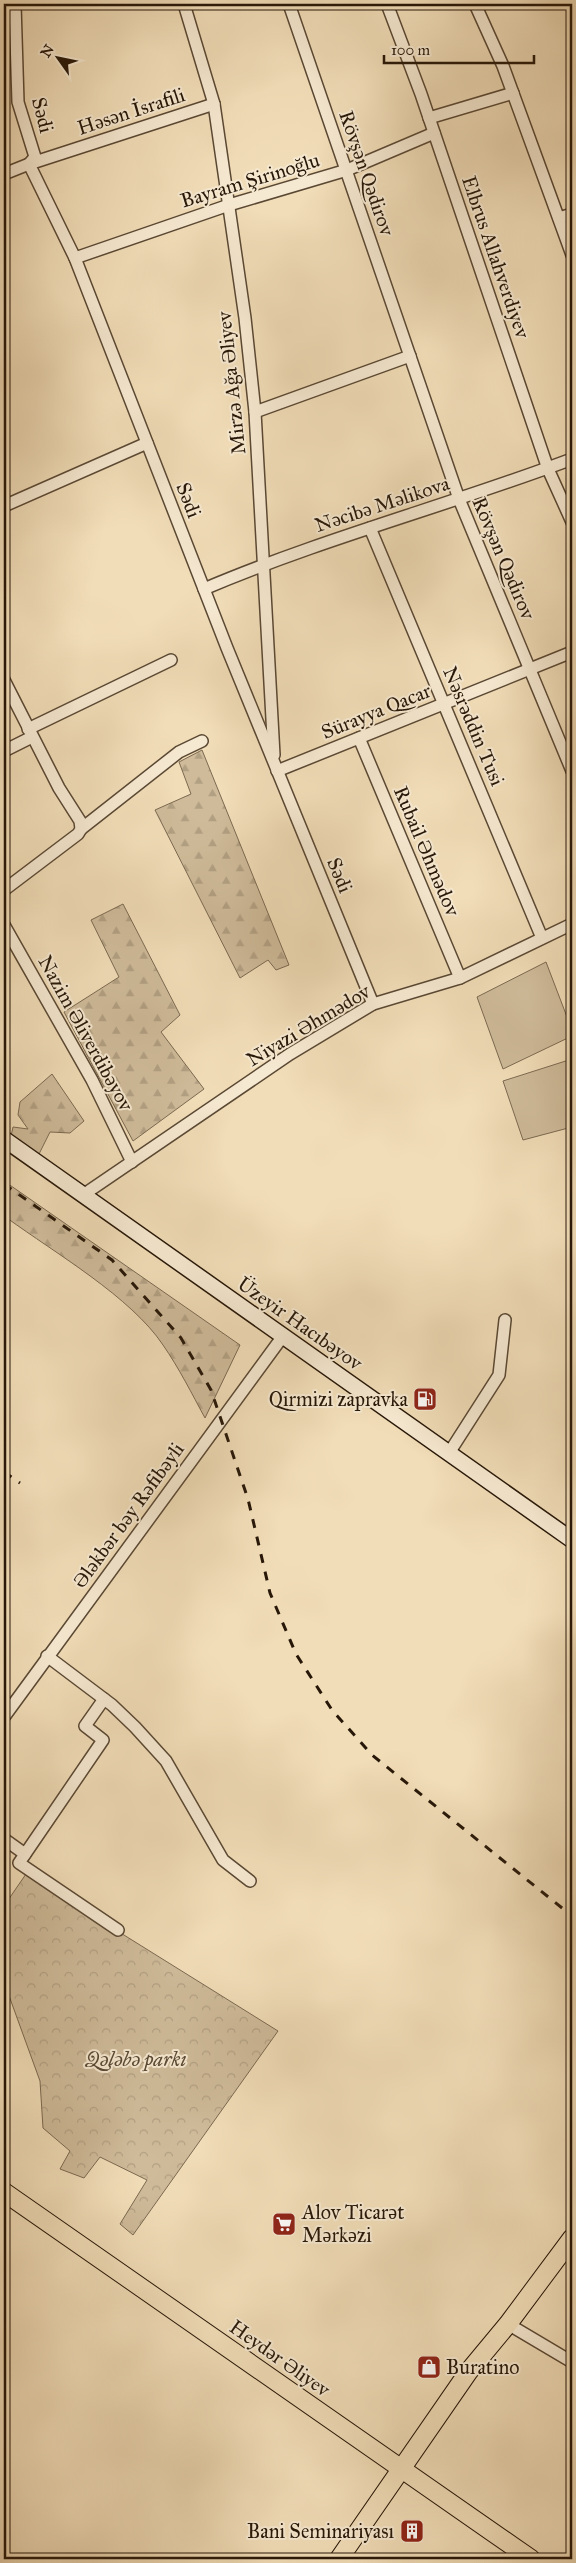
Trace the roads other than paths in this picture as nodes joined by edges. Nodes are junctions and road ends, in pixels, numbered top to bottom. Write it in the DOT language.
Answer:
graph roads {
  1 [pos="15,4"];
  2 [pos="184,4"];
  3 [pos="288,4"];
  4 [pos="387,4"];
  5 [pos="475,4"];
  6 [pos="513,93"];
  7 [pos="214,104"];
  8 [pos="429,118"];
  9 [pos="434,132"];
  10 [pos="29,164"];
  11 [pos="347,170"];
  12 [pos="4,174"];
  13 [pos="228,205"];
  14 [pos="572,214"];
  15 [pos="559,218"];
  16 [pos="572,255"];
  17 [pos="75,258"];
  18 [pos="410,356"];
  19 [pos="255,412"];
  20 [pos="147,443"];
  21 [pos="572,459"];
  22 [pos="548,468"];
  23 [pos="459,499"];
  24 [pos="4,506"];
  25 [pos="572,522"];
  26 [pos="370,528"];
  27 [pos="264,563"];
  28 [pos="204,588"];
  29 [pos="572,652"];
  30 [pos="171,660"];
  31 [pos="530,670"];
  32 [pos="4,680"];
  33 [pos="444,704"];
  34 [pos="30,733"];
  35 [pos="359,738"];
  36 [pos="202,741"];
  37 [pos="4,751"];
  38 [pos="276,768"];
  39 [pos="572,771"];
  40 [pos="81,829"];
  41 [pos="4,890"];
  42 [pos="572,924"];
  43 [pos="4,925"];
  44 [pos="542,938"];
  45 [pos="460,978"];
  46 [pos="373,1004"];
  47 [pos="4,1139"];
  48 [pos="132,1162"];
  49 [pos="83,1195"];
  50 [pos="505,1320"];
  51 [pos="283,1336"];
  52 [pos="449,1453"];
  53 [pos="572,1540"];
  54 [pos="47,1656"];
  55 [pos="104,1699"];
  56 [pos="4,1717"];
  57 [pos="4,1839"];
  58 [pos="25,1854"];
  59 [pos="250,1881"];
  60 [pos="118,1930"];
  61 [pos="4,2192"];
  62 [pos="572,2238"];
  63 [pos="508,2324"];
  64 [pos="572,2362"];
  65 [pos="402,2469"];
  66 [pos="339,2559"];
  67 [pos="531,2559"];
  1 -- 10 [label="street, Sədi"];
  2 -- 7 [label="street, Mirzə Ağa Əliyev"];
  3 -- 11 [label="street, Rövşən Qədirov"];
  4 -- 8 [label="street, Elbrus Allahverdiyev"];
  5 -- 6 [label="street"];
  6 -- 8 [label="street"];
  6 -- 15 [label="street"];
  7 -- 10 [label="street, Həsən İsrafili"];
  7 -- 13 [label="street, Mirzə Ağa Əliyev"];
  8 -- 9 [label="street, Elbrus Allahverdiyev"];
  9 -- 11 [label="street, Bayram Şirinoğlu"];
  9 -- 22 [label="street, Elbrus Allahverdiyev"];
  10 -- 12 [label="street, Həsən İsrafili"];
  10 -- 17 [label="street, Sədi"];
  11 -- 13 [label="street, Bayram Şirinoğlu"];
  11 -- 18 [label="street, Rövşən Qədirov"];
  13 -- 17 [label="street, Bayram Şirinoğlu"];
  13 -- 19 [label="street, Mirzə Ağa Əliyev"];
  14 -- 15 [label="street"];
  15 -- 16 [label="street"];
  17 -- 20 [label="street, Sədi"];
  18 -- 19 [label="street"];
  18 -- 23 [label="street, Rövşən Qədirov"];
  19 -- 27 [label="street, Mirzə Ağa Əliyev"];
  20 -- 24 [label="street"];
  20 -- 28 [label="street, Sədi"];
  21 -- 22 [label="street, Nəcibə Məlikova"];
  22 -- 23 [label="street, Nəcibə Məlikova"];
  22 -- 25 [label="street, Elbrus Allahverdiyev"];
  23 -- 26 [label="street, Nəcibə Məlikova"];
  23 -- 31 [label="street, Rövşən Qədirov"];
  26 -- 27 [label="street, Nəcibə Məlikova"];
  26 -- 33 [label="street, Nəsrəddin Tusi"];
  27 -- 28 [label="street, Nəcibə Məlikova"];
  27 -- 38 [label="street, Mirzə Ağa Əliyev"];
  28 -- 38 [label="street, Sədi"];
  29 -- 31 [label="street, Sürayya Qacar"];
  30 -- 34 [label="street"];
  31 -- 33 [label="street, Sürayya Qacar"];
  31 -- 39 [label="street, Rövşən Qədirov"];
  32 -- 34 [label="street"];
  33 -- 35 [label="street, Sürayya Qacar"];
  33 -- 44 [label="street, Nəsrəddin Tusi"];
  34 -- 37 [label="street"];
  34 -- 40 [label="street"];
  35 -- 38 [label="street, Sürayya Qacar"];
  35 -- 45 [label="street, Rubail Əhmədov"];
  36 -- 40 [label="street"];
  38 -- 46 [label="street, Sədi"];
  40 -- 41 [label="street"];
  42 -- 44 [label="street, Niyazi Əhmədov"];
  43 -- 48 [label="street, Nazim Əliverdibəyov"];
  44 -- 45 [label="street, Niyazi Əhmədov"];
  45 -- 46 [label="street, Niyazi Əhmədov"];
  46 -- 48 [label="street, Niyazi Əhmədov"];
  47 -- 49 [label="main road, Üzeyir Hacıbəyov"];
  48 -- 49 [label="street, Niyazi Əhmədov"];
  49 -- 51 [label="main road, Üzeyir Hacıbəyov"];
  50 -- 52 [label="street"];
  51 -- 52 [label="main road, Üzeyir Hacıbəyov"];
  51 -- 54 [label="street, Ələkbər bəy Rəfibəyli"];
  52 -- 53 [label="main road, Üzeyir Hacıbəyov"];
  54 -- 55 [label="street"];
  54 -- 56 [label="street, Ələkbər bəy Rəfibəyli"];
  55 -- 58 [label="street"];
  55 -- 59 [label="street"];
  57 -- 58 [label="street"];
  58 -- 60 [label="street"];
  61 -- 65 [label="main road, Heydər Əliyev"];
  62 -- 63 [label="main road"];
  63 -- 64 [label="street"];
  63 -- 65 [label="main road"];
  65 -- 66 [label="main road"];
  65 -- 67 [label="main road, Heydər Əliyev"];
}
